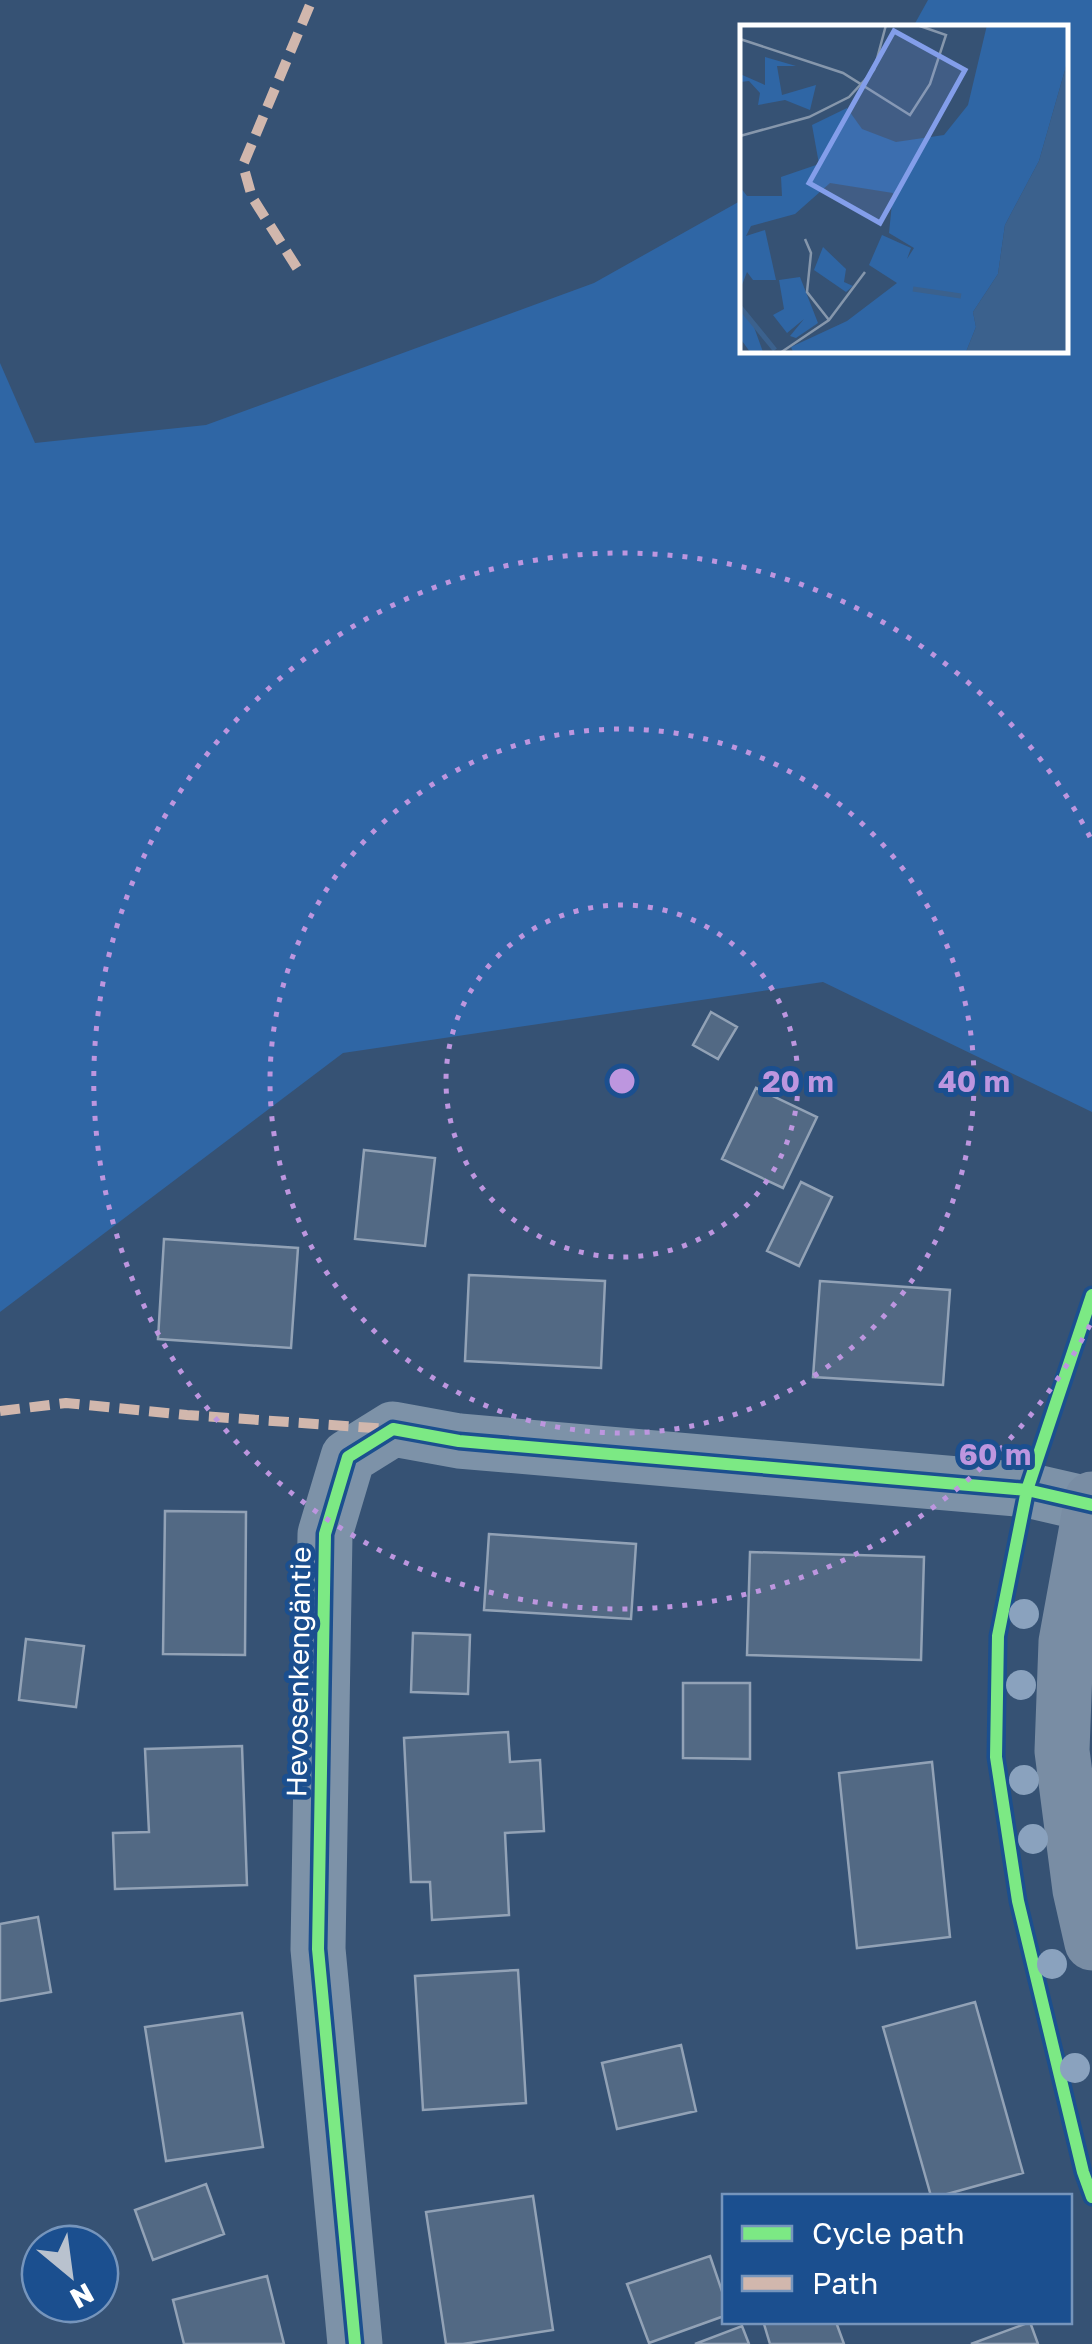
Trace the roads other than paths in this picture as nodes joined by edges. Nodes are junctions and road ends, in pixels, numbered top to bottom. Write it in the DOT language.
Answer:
graph roads {
  1 [pos="1091,1503"];
  2 [pos="1092,1943"];
  3 [pos="355,2344"];
  1 -- 2 [label="street"];
  1 -- 3 [label="street, Hevosenkengäntie"];
}
